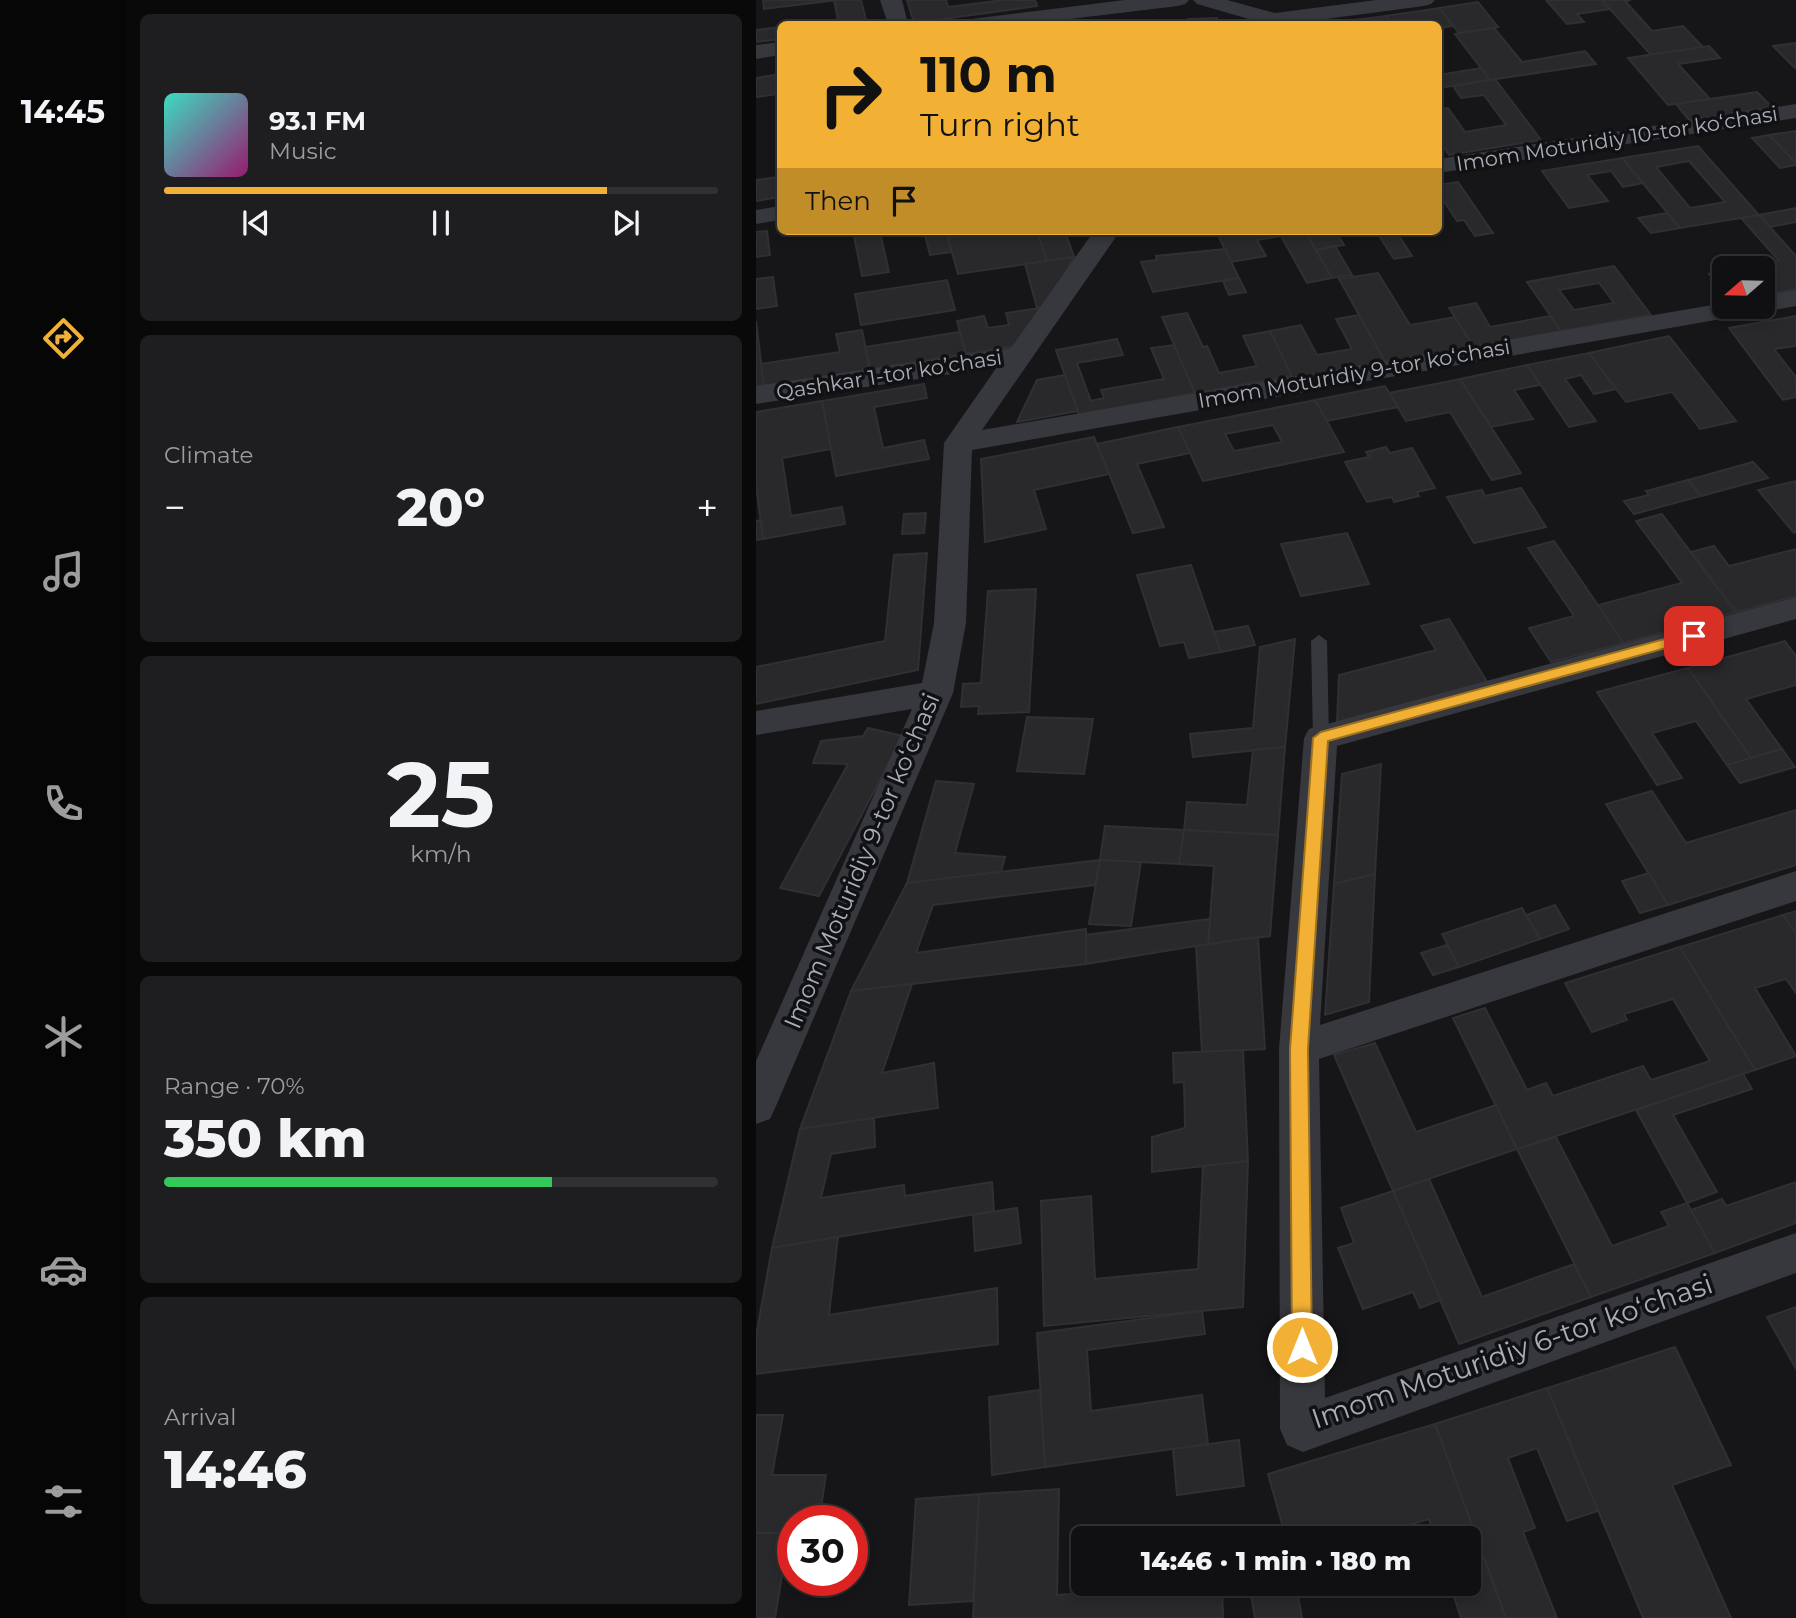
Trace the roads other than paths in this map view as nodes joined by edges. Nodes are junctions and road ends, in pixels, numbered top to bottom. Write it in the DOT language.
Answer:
graph roads {
  1 [pos="891,0"];
  2 [pos="1178,0"];
  3 [pos="1204,0"];
  4 [pos="1424,0"];
  5 [pos="1117,4"];
  6 [pos="897,21"];
  7 [pos="1000,21"];
  8 [pos="777,49"];
  9 [pos="756,52"];
  10 [pos="1796,111"];
  11 [pos="1442,165"];
  12 [pos="777,214"];
  13 [pos="756,217"];
  14 [pos="1104,235"];
  15 [pos="1796,298"];
  16 [pos="1775,302"];
  17 [pos="1712,313"];
  18 [pos="1022,355"];
  19 [pos="756,395"];
  20 [pos="958,443"];
  21 [pos="1796,608"];
  22 [pos="1318,642"];
  23 [pos="936,693"];
  24 [pos="756,723"];
  25 [pos="1321,738"];
  26 [pos="1796,886"];
  27 [pos="1299,1049"];
  28 [pos="756,1106"];
  29 [pos="1796,1253"];
  1 -- 6 [label="street"];
  2 -- 5 [label="street"];
  3 -- 4 [label="street"];
  5 -- 7 [label="street"];
  8 -- 9 [label="street"];
  10 -- 11 [label="street, Imom Moturidiy 10-tor koʻchasi"];
  12 -- 13 [label="street"];
  14 -- 18 [label="street"];
  15 -- 16 [label="street"];
  17 -- 20 [label="street, Imom Moturidiy 9-tor koʻchasi"];
  18 -- 19 [label="street, Qashkar 1-tor koʼchasi"];
  18 -- 20 [label="street"];
  20 -- 23 [label="street, Imom Moturidiy 9-tor koʻchasi"];
  21 -- 25 [label="street"];
  22 -- 25 [label="lane"];
  23 -- 24 [label="street"];
  23 -- 28 [label="street, Imom Moturidiy 9-tor koʻchasi"];
  25 -- 27 [label="street, Imom Moturidiy 6-tor koʻchasi"];
  26 -- 27 [label="street"];
  27 -- 29 [label="street, Imom Moturidiy 6-tor koʻchasi"];
}
